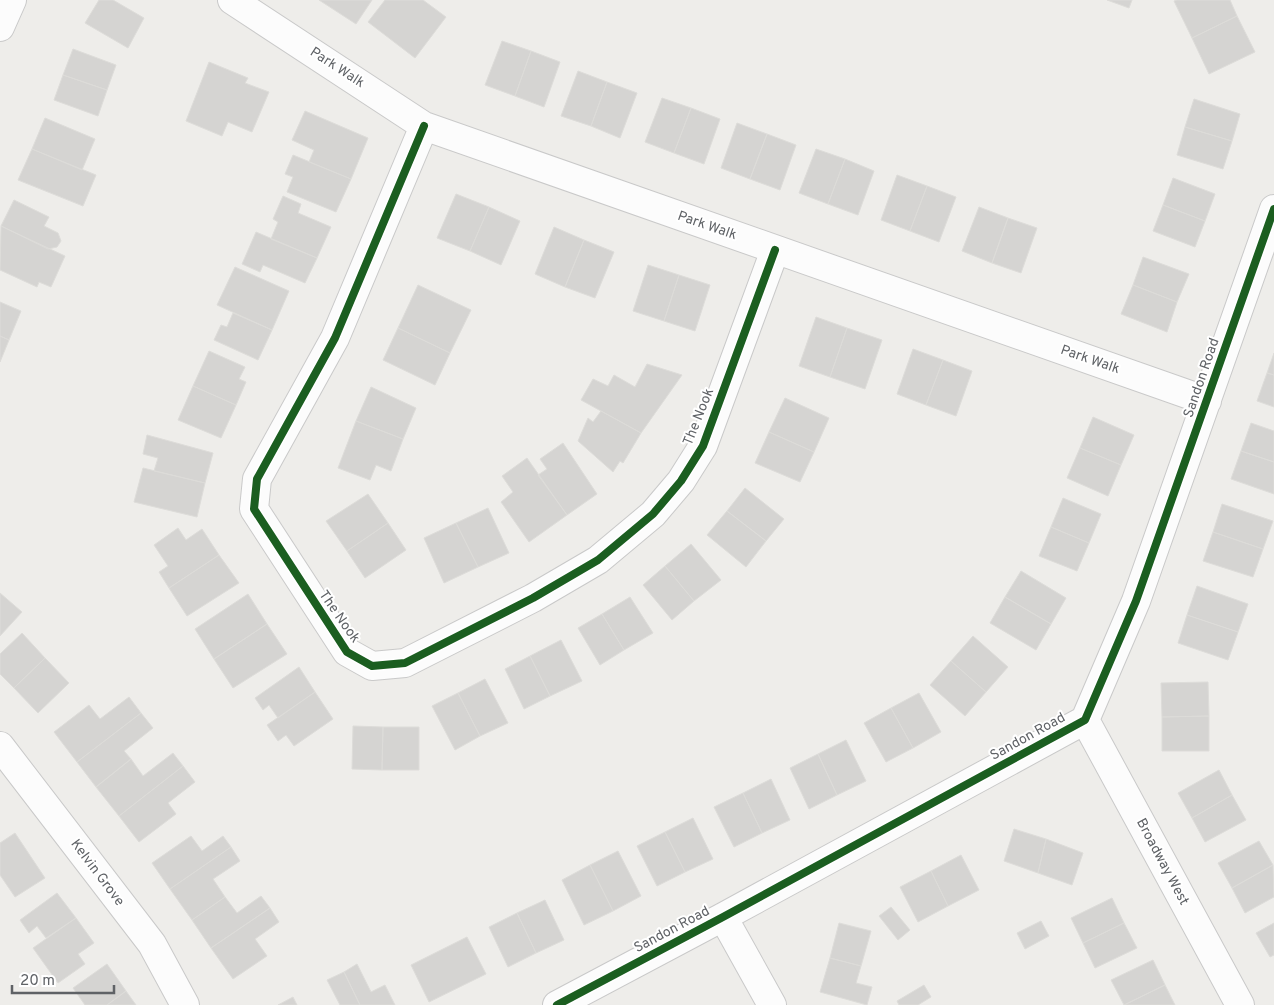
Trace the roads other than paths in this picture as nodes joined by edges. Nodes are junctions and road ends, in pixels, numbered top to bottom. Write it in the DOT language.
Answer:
graph roads {
  1 [pos="12,0"];
  2 [pos="232,0"];
  3 [pos="0,27"];
  4 [pos="424,126"];
  5 [pos="1274,209"];
  6 [pos="775,250"];
  7 [pos="1208,401"];
  8 [pos="1085,720"];
  9 [pos="0,746"];
  10 [pos="723,917"];
  11 [pos="185,1005"];
  12 [pos="556,1005"];
  13 [pos="772,1005"];
  14 [pos="1240,1005"];
  1 -- 3 [label="street"];
  2 -- 4 [label="street, Park Walk"];
  4 -- 6 [label="street, Park Walk"];
  4 -- 6 [label="street, The Nook"];
  5 -- 7 [label="street, Sandon Road"];
  6 -- 7 [label="street, Park Walk"];
  7 -- 8 [label="street, Sandon Road"];
  8 -- 10 [label="street, Sandon Road"];
  8 -- 14 [label="street, Broadway West"];
  9 -- 11 [label="street, Kelvin Grove"];
  10 -- 12 [label="street, Sandon Road"];
  10 -- 13 [label="street"];
}
